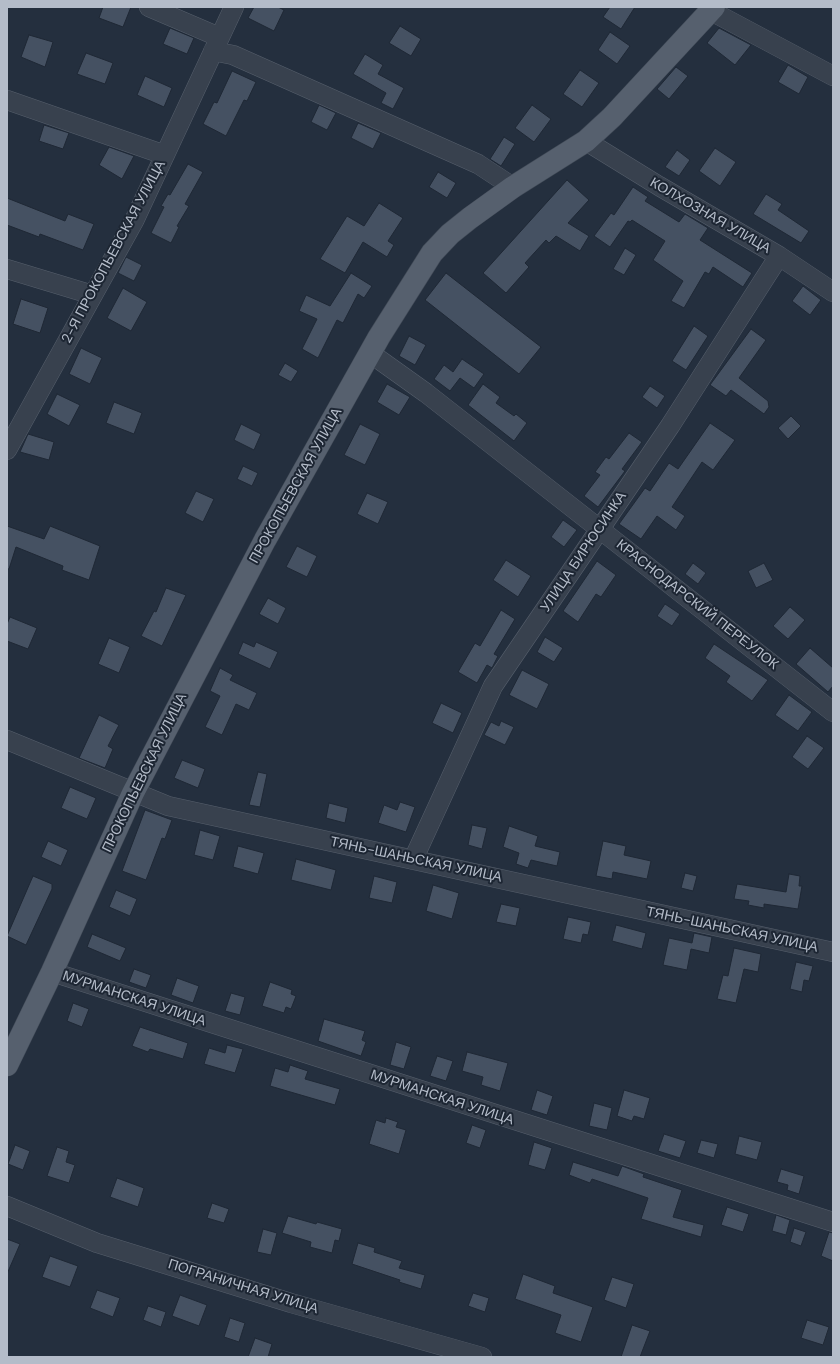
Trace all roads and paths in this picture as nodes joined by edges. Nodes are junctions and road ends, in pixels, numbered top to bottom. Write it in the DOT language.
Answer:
graph roads {
  1 [pos="149,7"];
  2 [pos="234,7"];
  3 [pos="712,9"];
  4 [pos="216,44"];
  5 [pos="833,76"];
  6 [pos="7,100"];
  7 [pos="586,141"];
  8 [pos="165,154"];
  9 [pos="513,187"];
  10 [pos="779,256"];
  11 [pos="7,269"];
  12 [pos="833,292"];
  13 [pos="93,295"];
  14 [pos="370,353"];
  15 [pos="8,446"];
  16 [pos="599,528"];
  17 [pos="833,712"];
  18 [pos="7,740"];
  19 [pos="133,792"];
  20 [pos="413,860"];
  21 [pos="833,952"];
  22 [pos="52,972"];
  23 [pos="7,1065"];
  24 [pos="7,1206"];
  25 [pos="833,1222"];
  26 [pos="482,1357"];
  1 -- 4 [label="street"];
  2 -- 4 [label="street, 2-Я ПРОКОПЬЕВСКАЯ УЛИЦА"];
  3 -- 5 [label="street"];
  3 -- 7 [label="main road, ПРОКОПЬЕВСКАЯ УЛИЦА"];
  4 -- 8 [label="street, 2-Я ПРОКОПЬЕВСКАЯ УЛИЦА"];
  4 -- 9 [label="street"];
  6 -- 8 [label="street"];
  7 -- 9 [label="main road, ПРОКОПЬЕВСКАЯ УЛИЦА"];
  7 -- 10 [label="street, КОЛХОЗНАЯ УЛИЦА"];
  8 -- 13 [label="street, 2-Я ПРОКОПЬЕВСКАЯ УЛИЦА"];
  9 -- 14 [label="main road, ПРОКОПЬЕВСКАЯ УЛИЦА"];
  10 -- 12 [label="street, КОЛХОЗНАЯ УЛИЦА"];
  10 -- 16 [label="street, УЛИЦА БИРЮСИНКА"];
  11 -- 13 [label="street"];
  13 -- 15 [label="street, 2-Я ПРОКОПЬЕВСКАЯ УЛИЦА"];
  14 -- 16 [label="street, КРАСНОДАРСКИЙ ПЕРЕУЛОК"];
  14 -- 19 [label="main road, ПРОКОПЬЕВСКАЯ УЛИЦА"];
  16 -- 17 [label="street, КРАСНОДАРСКИЙ ПЕРЕУЛОК"];
  16 -- 20 [label="street, УЛИЦА БИРЮСИНКА"];
  18 -- 19 [label="street, ТЯНЬ-ШАНЬСКАЯ УЛИЦА"];
  19 -- 20 [label="street, ТЯНЬ-ШАНЬСКАЯ УЛИЦА"];
  19 -- 22 [label="main road, ПРОКОПЬЕВСКАЯ УЛИЦА"];
  20 -- 21 [label="street, ТЯНЬ-ШАНЬСКАЯ УЛИЦА"];
  22 -- 23 [label="main road, ПРОКОПЬЕВСКАЯ УЛИЦА"];
  22 -- 25 [label="street, МУРМАНСКАЯ УЛИЦА"];
  24 -- 26 [label="street, ПОГРАНИЧНАЯ УЛИЦА"];
}
